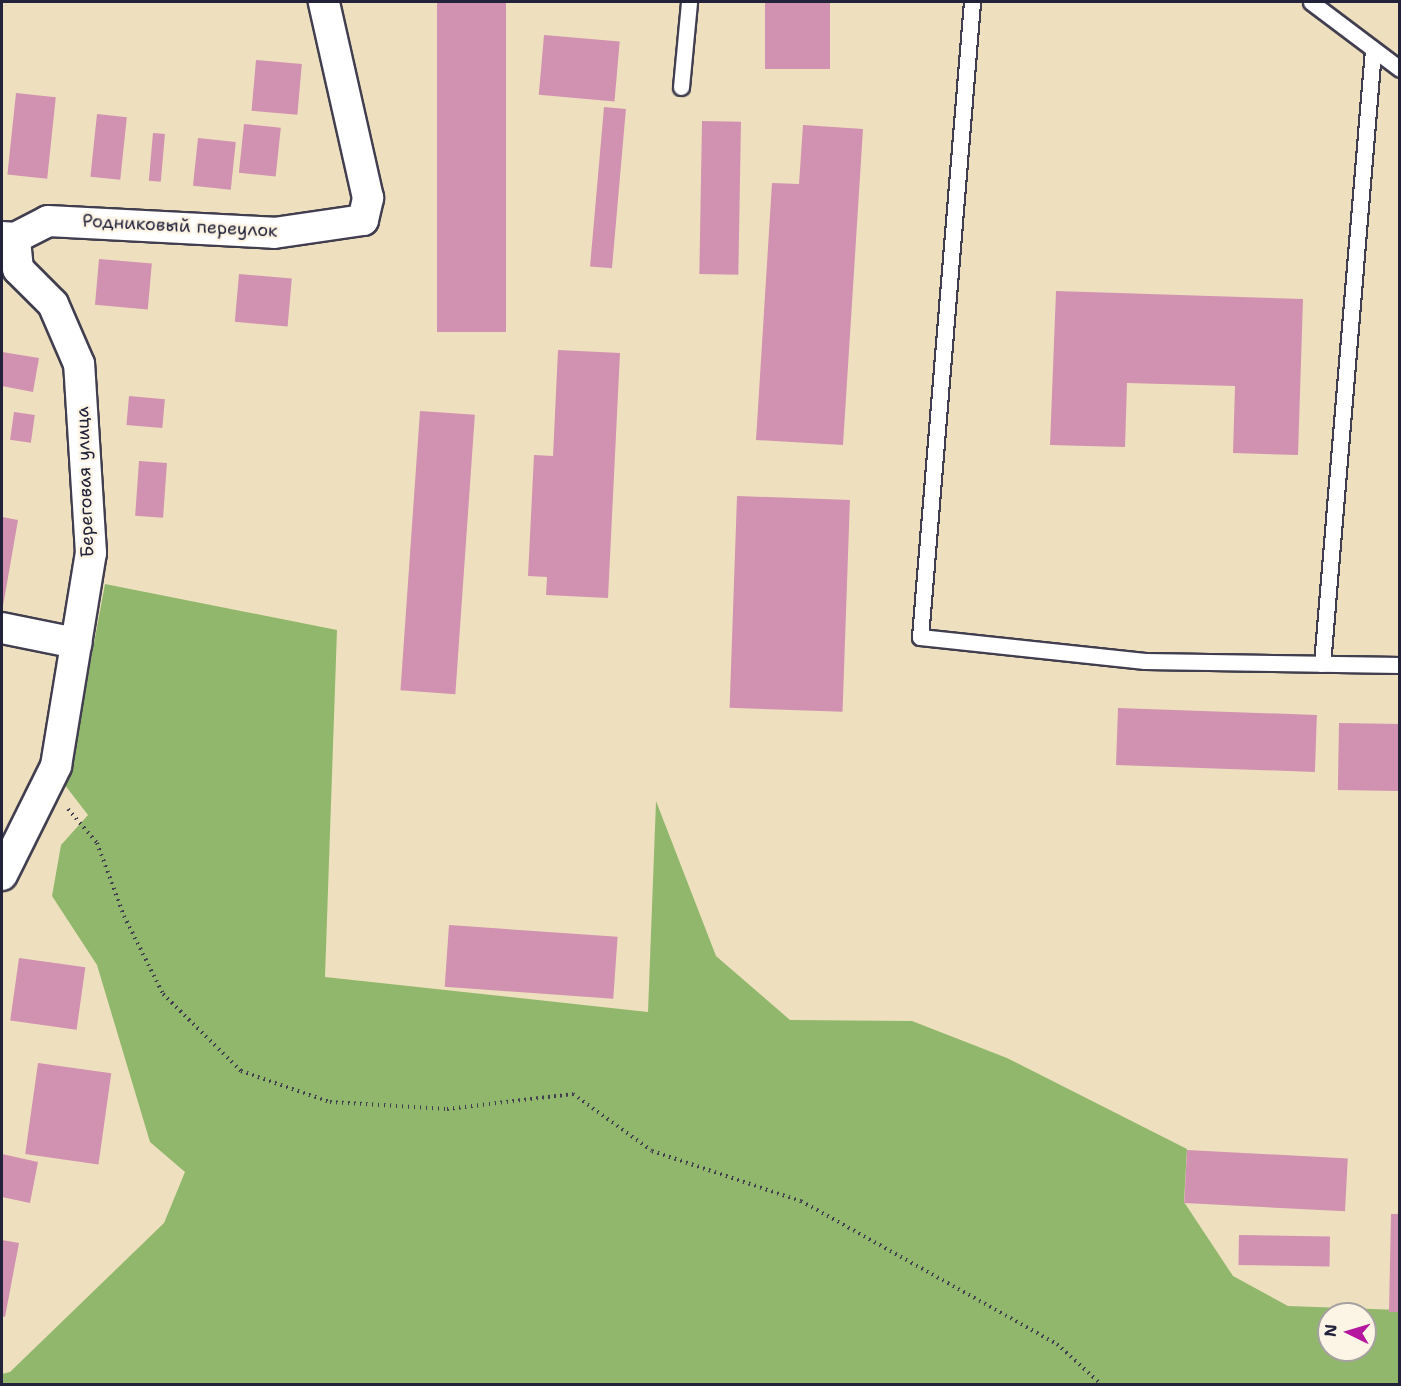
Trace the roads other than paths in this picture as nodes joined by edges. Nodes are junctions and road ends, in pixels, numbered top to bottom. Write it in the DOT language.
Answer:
graph roads {
  1 [pos="324,2"];
  2 [pos="689,2"];
  3 [pos="972,2"];
  4 [pos="1311,2"];
  5 [pos="1372,50"];
  6 [pos="1400,69"];
  7 [pos="681,87"];
  8 [pos="8,237"];
  9 [pos="2,628"];
  10 [pos="76,643"];
  11 [pos="1322,664"];
  12 [pos="1400,666"];
  13 [pos="2,875"];
  1 -- 8 [label="street, Родниковый переулок"];
  2 -- 7 [label="lane"];
  3 -- 11 [label="lane"];
  4 -- 5 [label="lane"];
  5 -- 6 [label="lane"];
  5 -- 11 [label="lane"];
  8 -- 10 [label="street, Береговая улица"];
  9 -- 10 [label="street"];
  10 -- 13 [label="street, Береговая улица"];
  11 -- 12 [label="lane"];
}
